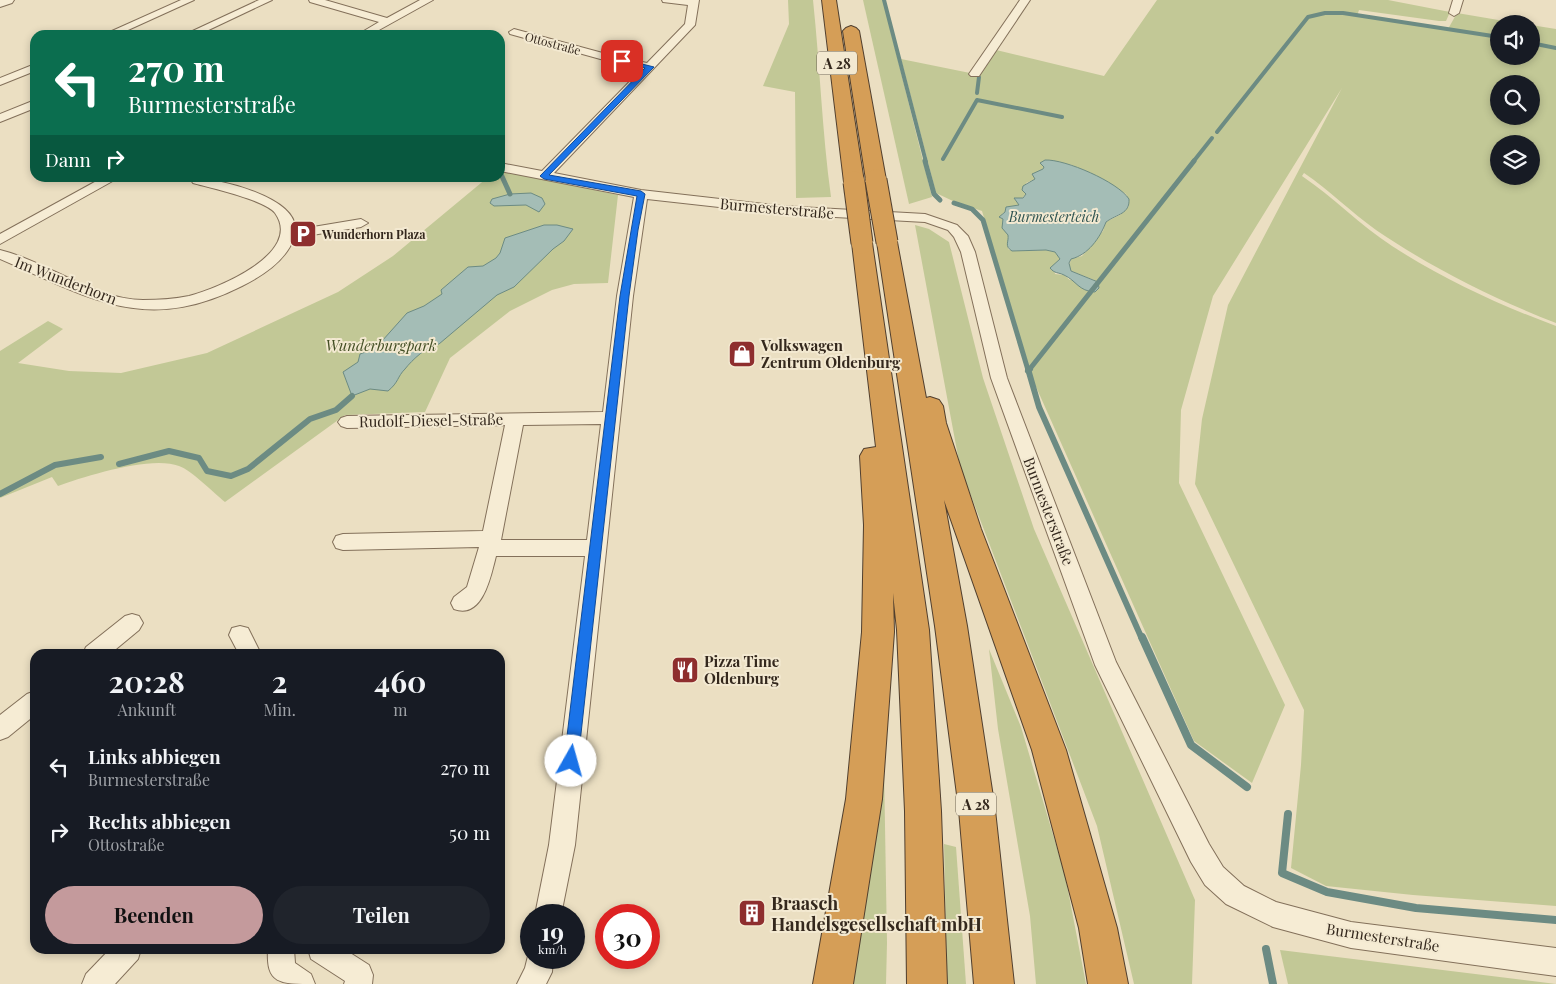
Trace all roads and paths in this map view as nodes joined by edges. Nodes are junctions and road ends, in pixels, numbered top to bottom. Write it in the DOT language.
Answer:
graph roads {
  1 [pos="8,0"];
  2 [pos="189,0"];
  3 [pos="267,0"];
  4 [pos="314,0"];
  5 [pos="428,0"];
  6 [pos="667,0"];
  7 [pos="829,0"];
  8 [pos="1025,0"];
  9 [pos="1458,0"];
  10 [pos="694,1"];
  11 [pos="0,3"];
  12 [pos="1454,13"];
  13 [pos="850,19"];
  14 [pos="387,21"];
  15 [pos="120,30"];
  16 [pos="201,30"];
  17 [pos="371,30"];
  18 [pos="514,32"];
  19 [pos="650,67"];
  20 [pos="30,68"];
  21 [pos="975,74"];
  22 [pos="0,82"];
  23 [pos="30,106"];
  24 [pos="0,118"];
  25 [pos="505,168"];
  26 [pos="544,176"];
  27 [pos="104,182"];
  28 [pos="204,182"];
  29 [pos="641,194"];
  30 [pos="362,223"];
  31 [pos="288,235"];
  32 [pos="0,240"];
  33 [pos="0,254"];
  34 [pos="895,292"];
  35 [pos="882,404"];
  36 [pos="611,418"];
  37 [pos="515,419"];
  38 [pos="347,422"];
  39 [pos="343,542"];
  40 [pos="490,543"];
  41 [pos="596,548"];
  42 [pos="461,604"];
  43 [pos="132,623"];
  44 [pos="240,635"];
  45 [pos="100,649"];
  46 [pos="247,649"];
  47 [pos="30,705"];
  48 [pos="0,729"];
  49 [pos="550,904"];
  50 [pos="123,954"];
  51 [pos="281,954"];
  52 [pos="329,954"];
  53 [pos="1556,962"];
  54 [pos="538,969"];
  55 [pos="96,984"];
  56 [pos="302,984"];
  57 [pos="358,984"];
  58 [pos="531,984"];
  59 [pos="833,984"];
  60 [pos="927,984"];
  61 [pos="994,984"];
  62 [pos="1108,984"];
  1 -- 11 [label="street"];
  2 -- 15 [label="street"];
  3 -- 16 [label="street"];
  4 -- 14 [label="street"];
  5 -- 14 [label="street"];
  6 -- 10 [label="street"];
  7 -- 35 [label="highway, A 28, bridge"];
  8 -- 21 [label="street"];
  9 -- 12 [label="street"];
  10 -- 19 [label="street"];
  13 -- 34 [label="highway, A 28, bridge"];
  14 -- 17 [label="street"];
  18 -- 19 [label="street, Ottostraße"];
  19 -- 26 [label="street"];
  20 -- 22 [label="street"];
  23 -- 24 [label="street"];
  25 -- 26 [label="street, Burmesterstraße"];
  26 -- 29 [label="street, Burmesterstraße"];
  27 -- 32 [label="street"];
  28 -- 31 [label="street"];
  29 -- 36 [label="street"];
  29 -- 53 [label="street, Burmesterstraße"];
  30 -- 31 [label="street"];
  31 -- 33 [label="street, Im Wunderhorn"];
  34 -- 61 [label="highway, A 28"];
  34 -- 62 [label="highway"];
  35 -- 59 [label="highway"];
  35 -- 60 [label="highway, A 28"];
  36 -- 37 [label="street, Rudolf-Diesel-Straße"];
  36 -- 41 [label="street"];
  37 -- 38 [label="street, Rudolf-Diesel-Straße"];
  37 -- 40 [label="street, Rudolf-Diesel-Straße"];
  39 -- 40 [label="street"];
  40 -- 41 [label="street"];
  40 -- 42 [label="street, Rudolf-Diesel-Straße"];
  41 -- 49 [label="street"];
  43 -- 45 [label="street"];
  44 -- 46 [label="street"];
  47 -- 48 [label="street"];
  50 -- 55 [label="street"];
  51 -- 56 [label="street"];
  52 -- 57 [label="street"];
  54 -- 58 [label="street"];
}
